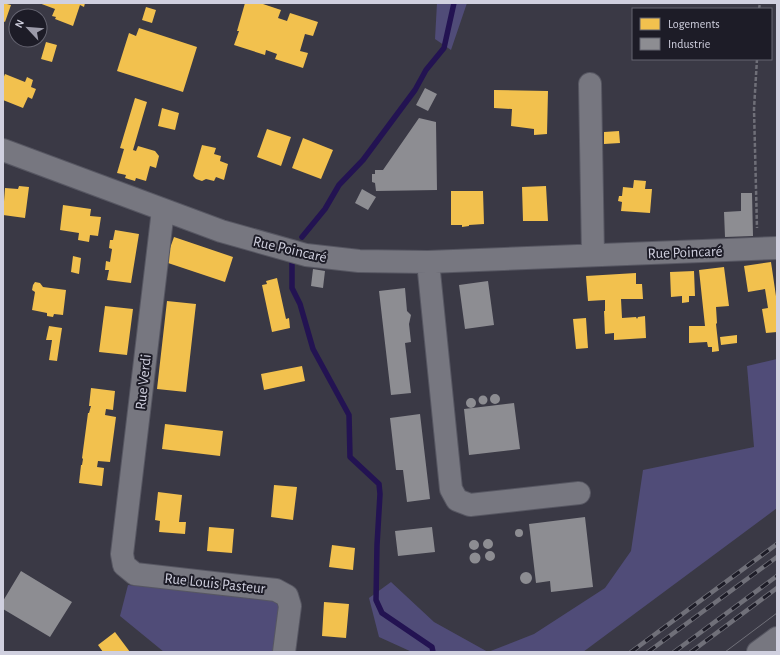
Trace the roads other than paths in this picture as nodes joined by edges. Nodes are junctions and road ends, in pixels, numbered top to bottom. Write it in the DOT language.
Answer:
graph roads {
  1 [pos="590,84"];
  2 [pos="3,150"];
  3 [pos="163,210"];
  4 [pos="767,248"];
  5 [pos="593,256"];
  6 [pos="428,262"];
  7 [pos="579,493"];
  8 [pos="122,554"];
  9 [pos="777,638"];
  10 [pos="284,652"];
  11 [pos="758,652"];
  1 -- 5 [label="street"];
  2 -- 3 [label="street, Rue Poincaré"];
  3 -- 6 [label="street, Rue Poincaré"];
  3 -- 8 [label="street, Rue Verdi"];
  4 -- 5 [label="street, Rue Poincaré"];
  5 -- 6 [label="street, Rue Poincaré"];
  6 -- 7 [label="street"];
  8 -- 10 [label="street, Rue Louis Pasteur"];
  9 -- 11 [label="street"];
}
